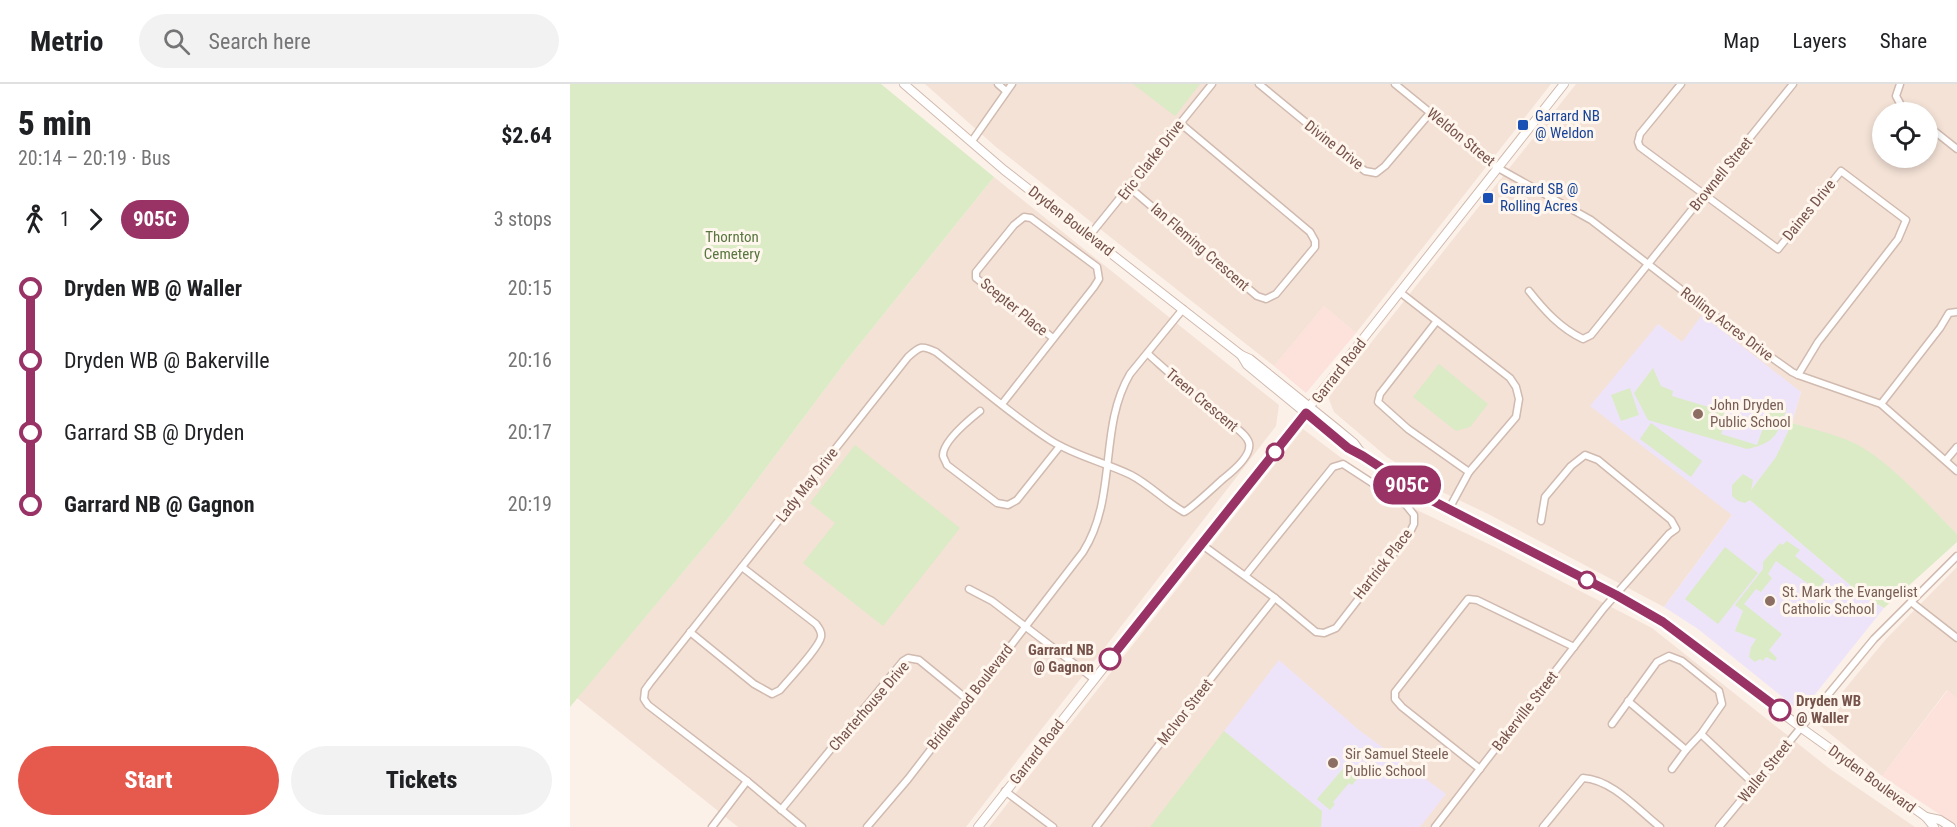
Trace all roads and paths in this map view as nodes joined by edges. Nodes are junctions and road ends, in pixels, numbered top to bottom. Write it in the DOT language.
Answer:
graph roads {
  1 [pos="904,84"];
  2 [pos="998,84"];
  3 [pos="1012,84"];
  4 [pos="1212,84"];
  5 [pos="1259,84"];
  6 [pos="1395,84"];
  7 [pos="1564,84"];
  8 [pos="1681,84"];
  9 [pos="1793,84"];
  10 [pos="1900,84"];
  11 [pos="1006,91"];
  12 [pos="1899,102"];
  13 [pos="1430,112"];
  14 [pos="1180,123"];
  15 [pos="1938,134"];
  16 [pos="972,141"];
  17 [pos="1957,149"];
  18 [pos="1498,168"];
  19 [pos="1130,188"];
  20 [pos="1705,193"];
  21 [pos="1090,236"];
  22 [pos="1649,264"];
  23 [pos="1529,291"];
  24 [pos="1401,293"];
  25 [pos="1183,309"];
  26 [pos="1957,312"];
  27 [pos="1436,322"];
  28 [pos="1053,338"];
  29 [pos="1148,354"];
  30 [pos="1798,375"];
  31 [pos="1002,404"];
  32 [pos="1881,404"];
  33 [pos="1308,410"];
  34 [pos="980,411"];
  35 [pos="1060,446"];
  36 [pos="1957,447"];
  37 [pos="1946,460"];
  38 [pos="1108,466"];
  39 [pos="1957,471"];
  40 [pos="1469,472"];
  41 [pos="1449,508"];
  42 [pos="1541,521"];
  43 [pos="1201,544"];
  44 [pos="1957,556"];
  45 [pos="742,567"];
  46 [pos="1245,576"];
  47 [pos="969,589"];
  48 [pos="1616,595"];
  49 [pos="1275,598"];
  50 [pos="1911,602"];
  51 [pos="1025,626"];
  52 [pos="690,632"];
  53 [pos="1957,638"];
  54 [pos="1574,647"];
  55 [pos="1094,679"];
  56 [pos="968,700"];
  57 [pos="1628,701"];
  58 [pos="1612,724"];
  59 [pos="1800,727"];
  60 [pos="1701,734"];
  61 [pos="1686,750"];
  62 [pos="1480,769"];
  63 [pos="1672,769"];
  64 [pos="747,781"];
  65 [pos="1754,784"];
  66 [pos="1005,791"];
  67 [pos="781,810"];
  68 [pos="1926,817"];
  69 [pos="712,827"];
  70 [pos="802,827"];
  71 [pos="867,827"];
  72 [pos="978,827"];
  73 [pos="1053,827"];
  74 [pos="1096,827"];
  75 [pos="1435,827"];
  76 [pos="1543,827"];
  77 [pos="1660,827"];
  78 [pos="1719,827"];
  79 [pos="1934,827"];
  80 [pos="1951,827"];
  1 -- 16 [label="street, Dryden Boulevard"];
  2 -- 11 [label="street"];
  3 -- 11 [label="street"];
  4 -- 14 [label="street, Eric Clarke Drive"];
  5 -- 13 [label="street, Divine Drive"];
  6 -- 13 [label="street, Weldon Street"];
  7 -- 18 [label="street, Garrard Road"];
  8 -- 20 [label="street"];
  9 -- 20 [label="street, Brownell Street"];
  10 -- 12 [label="street"];
  11 -- 16 [label="street"];
  13 -- 18 [label="street, Weldon Street"];
  14 -- 19 [label="street, Eric Clarke Drive"];
  14 -- 19 [label="street, Ian Fleming Crescent"];
  15 -- 17 [label="street"];
  16 -- 21 [label="street, Dryden Boulevard"];
  18 -- 22 [label="street, Rolling Acres Drive"];
  18 -- 24 [label="street, Garrard Road"];
  19 -- 21 [label="street, Eric Clarke Drive"];
  20 -- 22 [label="street, Brownell Street"];
  20 -- 30 [label="street, Daines Drive"];
  21 -- 25 [label="street, Dryden Boulevard"];
  22 -- 23 [label="street, Brownell Street"];
  22 -- 30 [label="street, Rolling Acres Drive"];
  24 -- 27 [label="street"];
  24 -- 33 [label="street, Garrard Road"];
  25 -- 29 [label="street, Bridlewood Boulevard"];
  25 -- 33 [label="street, Dryden Boulevard"];
  26 -- 32 [label="street"];
  27 -- 40 [label="street"];
  27 -- 40 [label="street"];
  28 -- 28 [label="street, Scepter Place"];
  28 -- 31 [label="street, Scepter Place"];
  29 -- 38 [label="street, Bridlewood Boulevard"];
  29 -- 38 [label="street, Treen Crescent"];
  30 -- 32 [label="street, Rolling Acres Drive"];
  31 -- 35 [label="street, Lady May Drive"];
  31 -- 45 [label="street, Lady May Drive"];
  32 -- 37 [label="street, Rolling Acres Drive"];
  33 -- 41 [label="street, Dryden Boulevard"];
  33 -- 43 [label="street, Garrard Road"];
  34 -- 35 [label="street"];
  35 -- 38 [label="street, Lady May Drive"];
  36 -- 37 [label="street"];
  37 -- 39 [label="street, Rolling Acres Drive"];
  38 -- 51 [label="street, Bridlewood Boulevard"];
  40 -- 41 [label="street"];
  41 -- 48 [label="street, Dryden Boulevard"];
  42 -- 48 [label="street, Bakerville Street"];
  43 -- 46 [label="street, Hartrick Place"];
  43 -- 55 [label="street, Garrard Road"];
  44 -- 50 [label="street, Waller Street"];
  45 -- 52 [label="street, Lady May Drive"];
  45 -- 52 [label="street"];
  46 -- 49 [label="street, Hartrick Place"];
  46 -- 49 [label="street, Hartrick Place"];
  47 -- 51 [label="street"];
  48 -- 54 [label="street, Bakerville Street"];
  48 -- 59 [label="street, Dryden Boulevard"];
  49 -- 74 [label="street, McIvor Street"];
  50 -- 53 [label="street"];
  50 -- 59 [label="street, Waller Street"];
  51 -- 55 [label="street"];
  51 -- 56 [label="street, Bridlewood Boulevard"];
  52 -- 64 [label="street, Lady May Drive"];
  54 -- 62 [label="street, Bakerville Street"];
  54 -- 62 [label="street"];
  55 -- 66 [label="street, Garrard Road"];
  56 -- 67 [label="street, Charterhouse Drive"];
  56 -- 71 [label="street, Bridlewood Boulevard"];
  57 -- 58 [label="street"];
  57 -- 60 [label="street"];
  57 -- 61 [label="street"];
  59 -- 65 [label="street, Waller Street"];
  59 -- 68 [label="street, Dryden Boulevard"];
  60 -- 61 [label="street"];
  60 -- 65 [label="street"];
  61 -- 63 [label="street"];
  62 -- 75 [label="street, Bakerville Street"];
  64 -- 67 [label="street"];
  64 -- 69 [label="street"];
  65 -- 78 [label="street, Waller Street"];
  66 -- 72 [label="street, Garrard Road"];
  66 -- 73 [label="street"];
  67 -- 70 [label="street"];
  68 -- 79 [label="street, Dryden Boulevard"];
  68 -- 80 [label="street, Dryden Boulevard"];
  76 -- 77 [label="street"];
}
